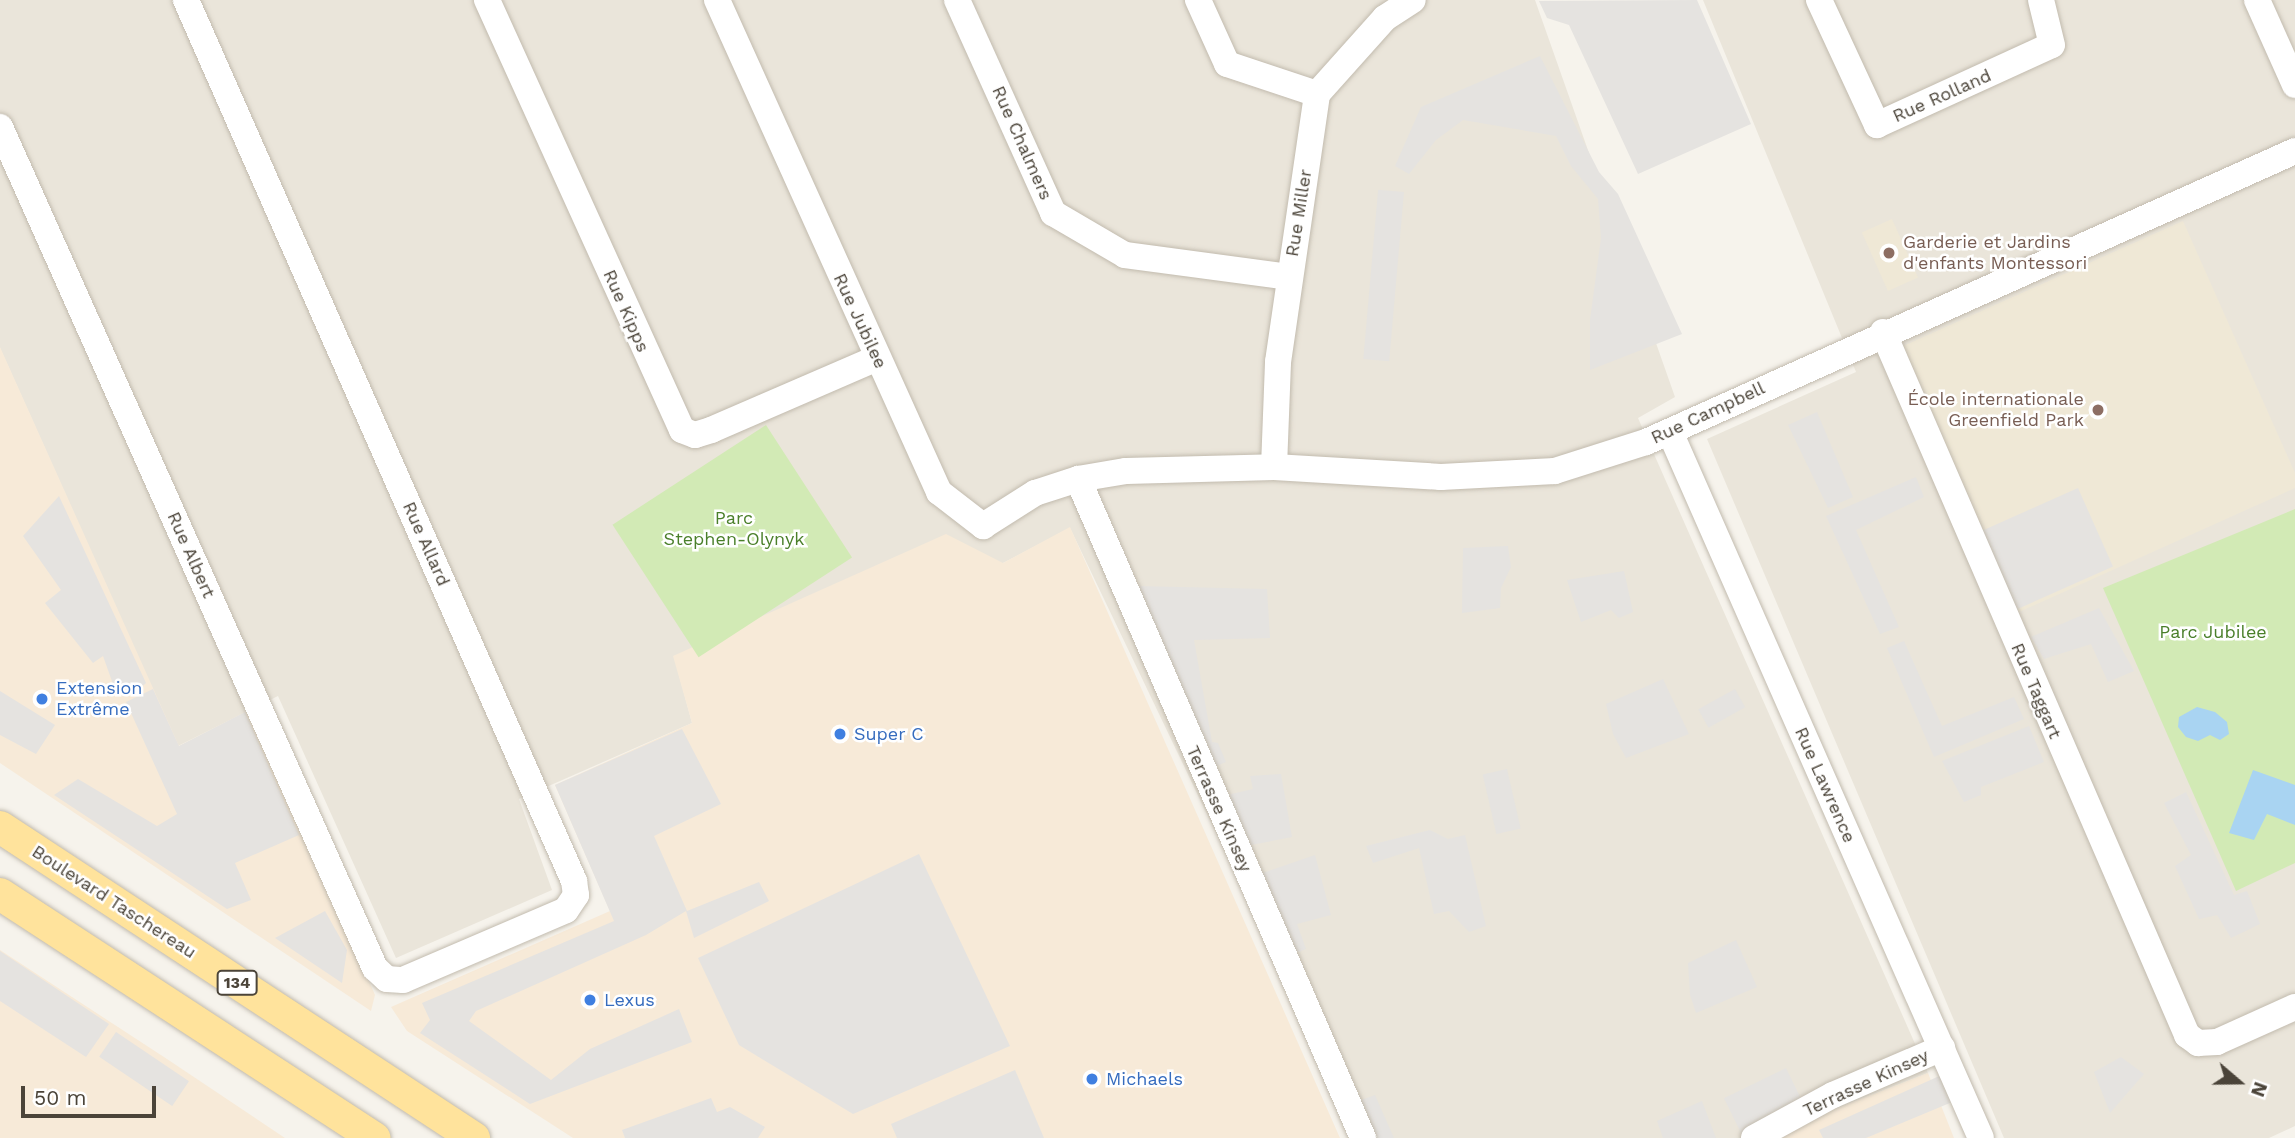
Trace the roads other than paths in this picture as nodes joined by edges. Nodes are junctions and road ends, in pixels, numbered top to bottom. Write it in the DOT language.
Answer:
graph roads {
  1 [pos="186,0"];
  2 [pos="487,0"];
  3 [pos="717,0"];
  4 [pos="957,0"];
  5 [pos="1198,0"];
  6 [pos="1413,0"];
  7 [pos="1819,0"];
  8 [pos="2041,0"];
  9 [pos="2257,0"];
  10 [pos="2295,85"];
  11 [pos="1317,94"];
  12 [pos="0,127"];
  13 [pos="2295,151"];
  14 [pos="1289,277"];
  15 [pos="1883,332"];
  16 [pos="875,359"];
  17 [pos="1670,432"];
  18 [pos="1274,467"];
  19 [pos="1078,479"];
  20 [pos="0,827"];
  21 [pos="0,894"];
  22 [pos="387,979"];
  23 [pos="2295,1007"];
  24 [pos="1942,1048"];
  25 [pos="374,1138"];
  26 [pos="474,1138"];
  27 [pos="1363,1138"];
  28 [pos="1754,1138"];
  29 [pos="1981,1138"];
  1 -- 22 [label="street, Rue Allard"];
  2 -- 16 [label="street, Rue Kipps"];
  3 -- 16 [label="street, Rue Jubilee"];
  4 -- 14 [label="street, Rue Chalmers"];
  5 -- 11 [label="street"];
  6 -- 11 [label="street"];
  7 -- 8 [label="street, Rue Rolland"];
  9 -- 10 [label="street"];
  11 -- 14 [label="street, Rue Miller"];
  12 -- 22 [label="street, Rue Albert"];
  13 -- 15 [label="street, Rue Campbell"];
  14 -- 18 [label="street, Rue Miller"];
  15 -- 17 [label="street, Rue Campbell"];
  15 -- 23 [label="street, Rue Taggart"];
  16 -- 19 [label="street, Rue Jubilee"];
  17 -- 18 [label="street, Rue Campbell"];
  17 -- 24 [label="street, Rue Lawrence"];
  18 -- 19 [label="street, Rue Campbell"];
  19 -- 27 [label="street, Terrasse Kinsey"];
  20 -- 26 [label="main road, Boulevard Taschereau / 134"];
  21 -- 25 [label="main road"];
  24 -- 28 [label="street, Terrasse Kinsey"];
  24 -- 29 [label="street, Rue Lawrence"];
}
